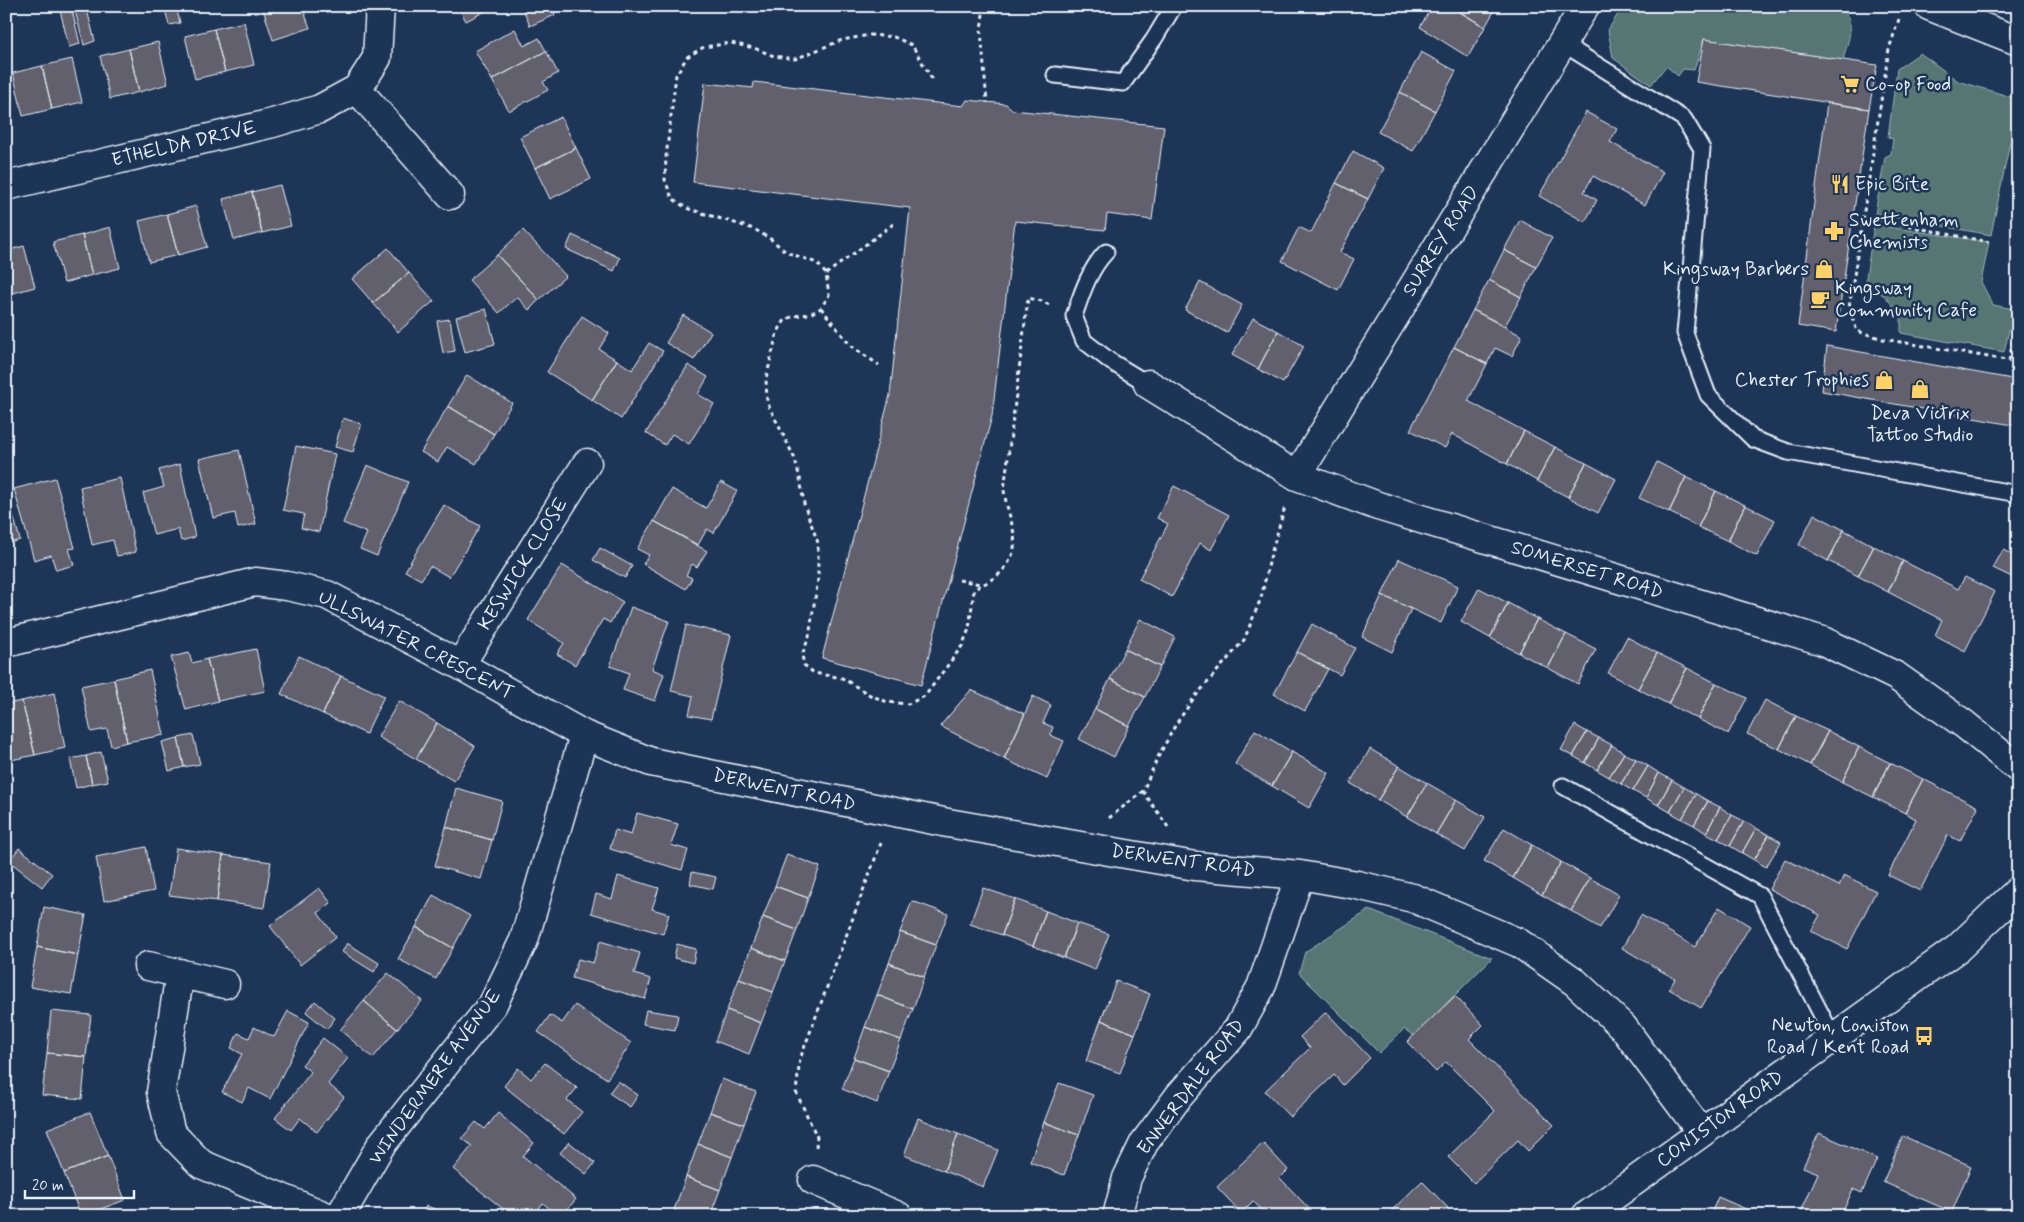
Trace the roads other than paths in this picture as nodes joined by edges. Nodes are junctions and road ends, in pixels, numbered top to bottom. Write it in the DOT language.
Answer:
graph roads {
  1 [pos="380,6"];
  2 [pos="1174,6"];
  3 [pos="1585,6"];
  4 [pos="1929,6"];
  5 [pos="2018,41"];
  6 [pos="1562,43"];
  7 [pos="1055,75"];
  8 [pos="357,89"];
  9 [pos="6,186"];
  10 [pos="450,194"];
  11 [pos="1106,252"];
  12 [pos="1148,384"];
  13 [pos="587,463"];
  14 [pos="1296,476"];
  15 [pos="2018,494"];
  16 [pos="6,643"];
  17 [pos="460,665"];
  18 [pos="584,735"];
  19 [pos="2018,768"];
  20 [pos="1563,786"];
  21 [pos="1300,876"];
  22 [pos="2018,891"];
  23 [pos="148,966"];
  24 [pos="180,973"];
  25 [pos="225,984"];
  26 [pos="1834,1037"];
  27 [pos="1701,1132"];
  28 [pos="813,1180"];
  29 [pos="325,1216"];
  30 [pos="340,1216"];
  31 [pos="898,1216"];
  32 [pos="1118,1216"];
  33 [pos="1586,1216"];
  1 -- 8 [label="street, ETHELDA DRIVE"];
  2 -- 7 [label="lane"];
  3 -- 6 [label="street, SURREY ROAD"];
  4 -- 5 [label="street"];
  6 -- 14 [label="street, SURREY ROAD"];
  6 -- 15 [label="lane"];
  8 -- 9 [label="street, ETHELDA DRIVE"];
  8 -- 10 [label="street"];
  11 -- 12 [label="lane"];
  12 -- 14 [label="street, SOMERSET ROAD"];
  13 -- 17 [label="street, KESWICK CLOSE"];
  14 -- 19 [label="street, SOMERSET ROAD"];
  16 -- 17 [label="street, ULLSWATER CRESCENT"];
  17 -- 18 [label="street, ULLSWATER CRESCENT"];
  18 -- 21 [label="street, DERWENT ROAD"];
  18 -- 30 [label="street, WINDERMERE AVENUE"];
  20 -- 26 [label="lane"];
  21 -- 27 [label="street, DERWENT ROAD"];
  21 -- 32 [label="street, ENNERDALE ROAD"];
  22 -- 26 [label="street, CONISTON ROAD"];
  23 -- 24 [label="street"];
  24 -- 25 [label="street"];
  24 -- 29 [label="street"];
  26 -- 27 [label="street, CONISTON ROAD"];
  27 -- 33 [label="street, CONISTON ROAD"];
  28 -- 31 [label="street"];
}
